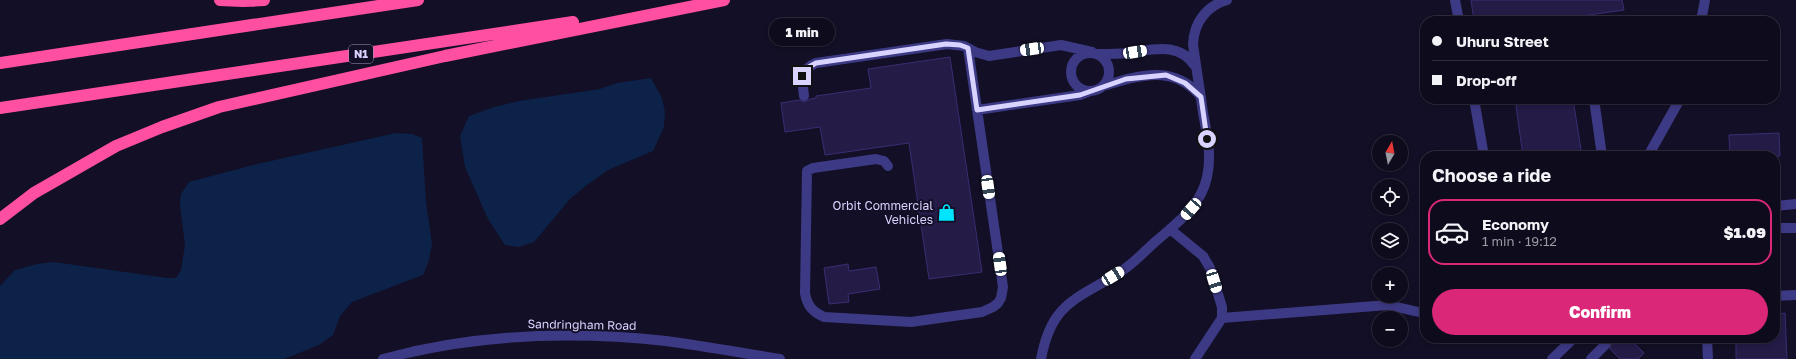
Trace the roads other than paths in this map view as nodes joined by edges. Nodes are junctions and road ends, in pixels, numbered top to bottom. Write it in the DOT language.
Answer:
graph roads {
  1 [pos="220,0"];
  2 [pos="264,0"];
  3 [pos="418,0"];
  4 [pos="723,0"];
  5 [pos="1227,0"];
  6 [pos="1455,0"];
  7 [pos="1705,0"];
  8 [pos="1458,16"];
  9 [pos="1702,16"];
  10 [pos="968,48"];
  11 [pos="1095,53"];
  12 [pos="0,63"];
  13 [pos="1196,68"];
  14 [pos="1103,86"];
  15 [pos="1090,91"];
  16 [pos="804,96"];
  17 [pos="1201,97"];
  18 [pos="1475,104"];
  19 [pos="1595,104"];
  20 [pos="1677,104"];
  21 [pos="0,108"];
  22 [pos="977,110"];
  23 [pos="1483,151"];
  24 [pos="1601,151"];
  25 [pos="1651,151"];
  26 [pos="888,166"];
  27 [pos="1796,204"];
  28 [pos="1780,206"];
  29 [pos="0,219"];
  30 [pos="1780,228"];
  31 [pos="1796,228"];
  32 [pos="1170,229"];
  33 [pos="1796,295"];
  34 [pos="1780,296"];
  35 [pos="1420,312"];
  36 [pos="1222,318"];
  37 [pos="1569,343"];
  38 [pos="1707,343"];
  39 [pos="1605,345"];
  40 [pos="383,359"];
  41 [pos="780,359"];
  42 [pos="1041,359"];
  43 [pos="1195,359"];
  44 [pos="1552,359"];
  45 [pos="1591,359"];
  46 [pos="1708,359"];
  1 -- 2 [label="highway"];
  3 -- 12 [label="highway"];
  4 -- 21 [label="highway, N1"];
  4 -- 29 [label="highway"];
  5 -- 13 [label="street"];
  6 -- 8 [label="street"];
  7 -- 9 [label="street"];
  10 -- 11 [label="street"];
  10 -- 16 [label="street"];
  10 -- 22 [label="street"];
  11 -- 13 [label="street"];
  11 -- 14 [label="street"];
  11 -- 15 [label="street"];
  13 -- 17 [label="street"];
  14 -- 15 [label="street"];
  14 -- 17 [label="street"];
  15 -- 22 [label="street"];
  17 -- 32 [label="street"];
  18 -- 23 [label="street"];
  19 -- 24 [label="street"];
  20 -- 25 [label="street"];
  22 -- 26 [label="street"];
  27 -- 28 [label="street"];
  30 -- 31 [label="street"];
  32 -- 36 [label="street"];
  32 -- 42 [label="street"];
  33 -- 34 [label="street"];
  35 -- 36 [label="street"];
  36 -- 43 [label="street"];
  37 -- 44 [label="street"];
  38 -- 46 [label="street"];
  39 -- 45 [label="street"];
  40 -- 41 [label="street, Sandringham Road"];
}
